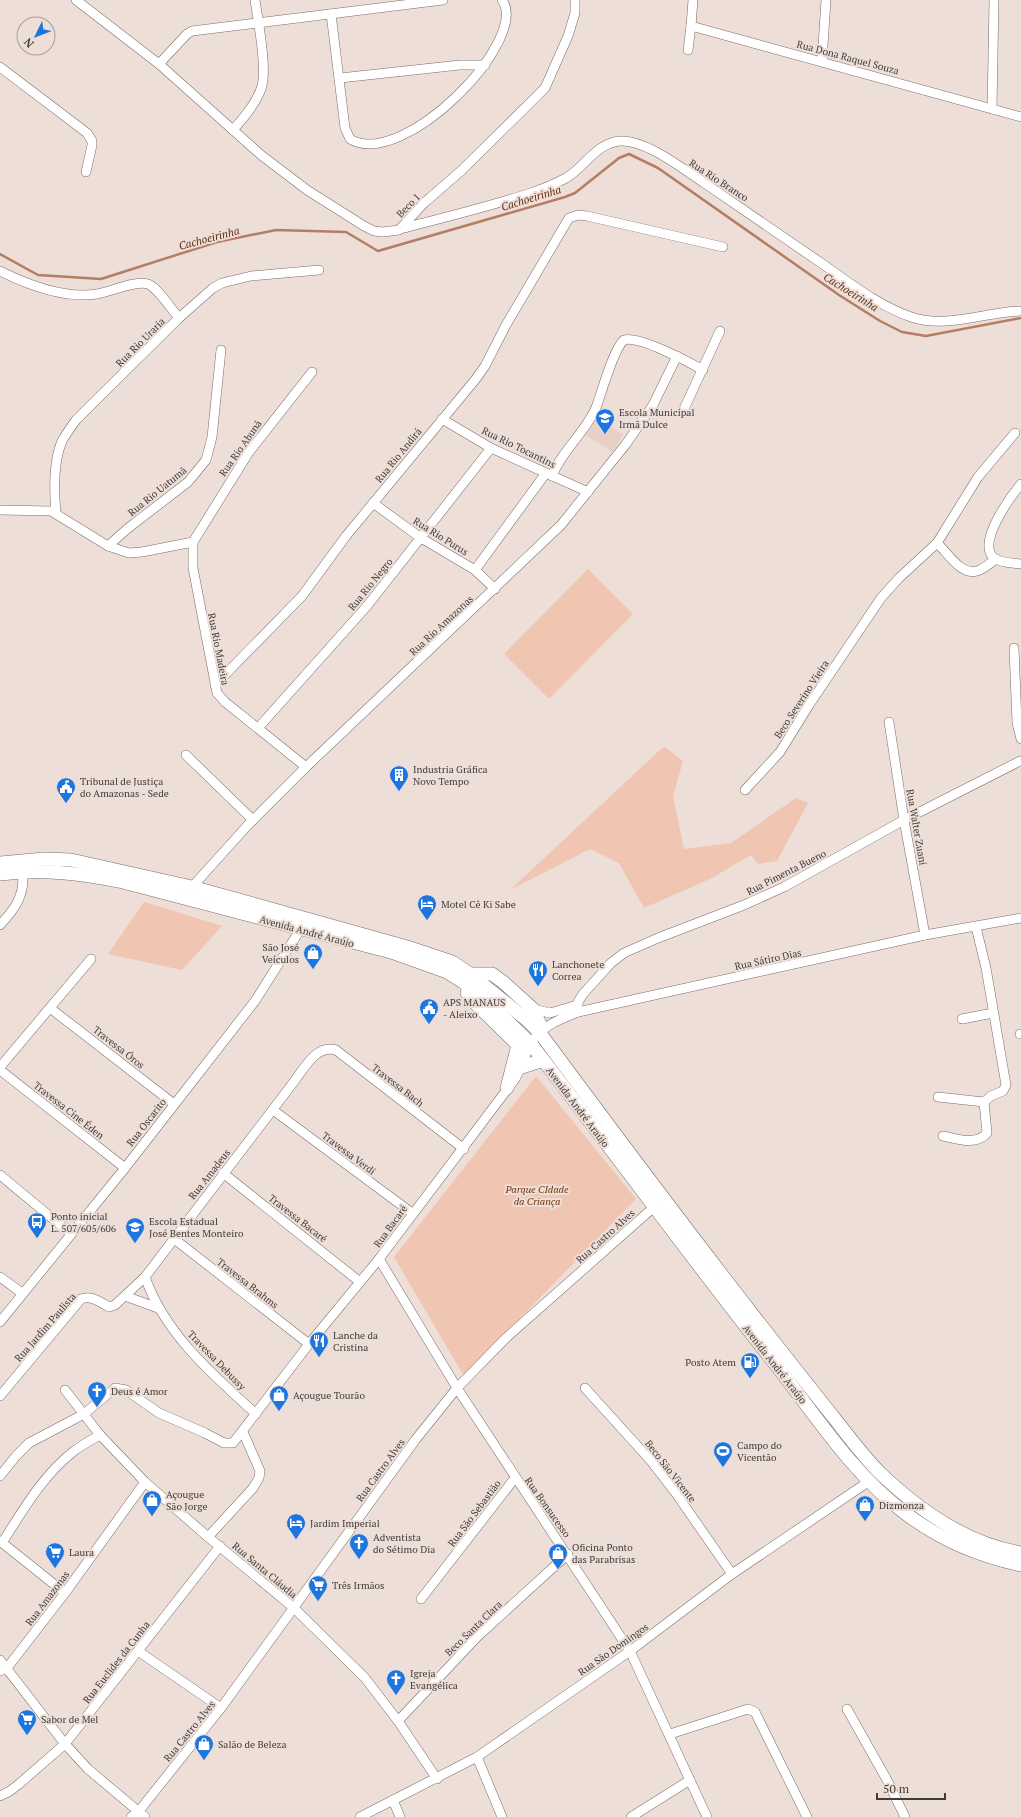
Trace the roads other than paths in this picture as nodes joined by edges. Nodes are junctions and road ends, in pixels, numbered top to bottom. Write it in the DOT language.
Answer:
graph roads {
  1 [pos="76,0"];
  2 [pos="255,0"];
  3 [pos="443,0"];
  4 [pos="502,0"];
  5 [pos="575,0"];
  6 [pos="693,0"];
  7 [pos="826,0"];
  8 [pos="994,0"];
  9 [pos="331,14"];
  10 [pos="258,22"];
  11 [pos="691,26"];
  12 [pos="688,50"];
  13 [pos="822,61"];
  14 [pos="159,64"];
  15 [pos="486,65"];
  16 [pos="0,67"];
  17 [pos="340,78"];
  18 [pos="992,109"];
  19 [pos="1021,117"];
  20 [pos="233,130"];
  21 [pos="86,172"];
  22 [pos="399,230"];
  23 [pos="723,247"];
  24 [pos="0,270"];
  25 [pos="319,270"];
  26 [pos="1021,311"];
  27 [pos="179,318"];
  28 [pos="720,331"];
  29 [pos="221,350"];
  30 [pos="678,356"];
  31 [pos="703,370"];
  32 [pos="312,372"];
  33 [pos="684,409"];
  34 [pos="442,419"];
  35 [pos="1015,433"];
  36 [pos="491,448"];
  37 [pos="549,475"];
  38 [pos="1021,484"];
  39 [pos="588,492"];
  40 [pos="373,503"];
  41 [pos="0,510"];
  42 [pos="56,513"];
  43 [pos="421,538"];
  44 [pos="192,542"];
  45 [pos="937,543"];
  46 [pos="108,546"];
  47 [pos="996,559"];
  48 [pos="1021,564"];
  49 [pos="475,570"];
  50 [pos="495,589"];
  51 [pos="1014,648"];
  52 [pos="1017,669"];
  53 [pos="215,685"];
  54 [pos="889,722"];
  55 [pos="258,728"];
  56 [pos="1021,739"];
  57 [pos="186,755"];
  58 [pos="1021,760"];
  59 [pos="306,767"];
  60 [pos="745,790"];
  61 [pos="253,820"];
  62 [pos="904,820"];
  63 [pos="0,863"];
  64 [pos="22,871"];
  65 [pos="0,874"];
  66 [pos="192,887"];
  67 [pos="1021,918"];
  68 [pos="0,925"];
  69 [pos="976,927"];
  70 [pos="300,930"];
  71 [pos="925,935"];
  72 [pos="90,958"];
  73 [pos="466,978"];
  74 [pos="50,1008"];
  75 [pos="578,1008"];
  76 [pos="533,1009"];
  77 [pos="993,1013"];
  78 [pos="962,1019"];
  79 [pos="540,1033"];
  80 [pos="531,1044"];
  81 [pos="518,1045"];
  82 [pos="317,1053"];
  83 [pos="543,1060"];
  84 [pos="522,1067"];
  85 [pos="0,1069"];
  86 [pos="507,1088"];
  87 [pos="938,1097"];
  88 [pos="984,1102"];
  89 [pos="174,1104"];
  90 [pos="273,1110"];
  91 [pos="943,1136"];
  92 [pos="464,1149"];
  93 [pos="125,1168"];
  94 [pos="223,1172"];
  95 [pos="0,1175"];
  96 [pos="654,1207"];
  97 [pos="412,1213"];
  98 [pos="70,1233"];
  99 [pos="173,1238"];
  100 [pos="379,1259"];
  101 [pos="0,1277"];
  102 [pos="144,1277"];
  103 [pos="360,1282"];
  104 [pos="22,1293"];
  105 [pos="125,1296"];
  106 [pos="115,1305"];
  107 [pos="158,1308"];
  108 [pos="0,1322"];
  109 [pos="309,1344"];
  110 [pos="457,1388"];
  111 [pos="585,1388"];
  112 [pos="65,1390"];
  113 [pos="0,1396"];
  114 [pos="84,1414"];
  115 [pos="256,1414"];
  116 [pos="243,1432"];
  117 [pos="100,1435"];
  118 [pos="0,1476"];
  119 [pos="515,1478"];
  120 [pos="145,1482"];
  121 [pos="868,1482"];
  122 [pos="208,1537"];
  123 [pos="1,1542"];
  124 [pos="220,1546"];
  125 [pos="1021,1553"];
  126 [pos="568,1554"];
  127 [pos="1021,1565"];
  128 [pos="732,1574"];
  129 [pos="65,1593"];
  130 [pos="421,1599"];
  131 [pos="294,1608"];
  132 [pos="138,1651"];
  133 [pos="630,1651"];
  134 [pos="0,1660"];
  135 [pos="3,1670"];
  136 [pos="221,1708"];
  137 [pos="847,1709"];
  138 [pos="398,1721"];
  139 [pos="670,1734"];
  140 [pos="66,1744"];
  141 [pos="477,1757"];
  142 [pos="437,1779"];
  143 [pos="690,1780"];
  144 [pos="0,1796"];
  145 [pos="393,1800"];
  146 [pos="142,1814"];
  147 [pos="131,1817"];
  148 [pos="360,1817"];
  149 [pos="400,1817"];
  150 [pos="502,1817"];
  151 [pos="631,1817"];
  152 [pos="707,1817"];
  153 [pos="807,1817"];
  154 [pos="905,1817"];
  1 -- 14 [label="street, Beco 1"];
  2 -- 10 [label="street"];
  3 -- 9 [label="street"];
  4 -- 15 [label="street"];
  5 -- 22 [label="street, Beco 1"];
  6 -- 11 [label="street"];
  7 -- 13 [label="street"];
  8 -- 18 [label="street"];
  9 -- 10 [label="street"];
  9 -- 17 [label="street"];
  10 -- 14 [label="street"];
  10 -- 20 [label="street"];
  11 -- 12 [label="street"];
  11 -- 13 [label="street, Rua Dona Raquel Souza"];
  13 -- 18 [label="street, Rua Dona Raquel Souza"];
  14 -- 20 [label="street, Beco 1"];
  15 -- 17 [label="street"];
  15 -- 17 [label="street"];
  16 -- 21 [label="street"];
  18 -- 19 [label="street, Rua Dona Raquel Souza"];
  20 -- 22 [label="street, Beco 1"];
  22 -- 26 [label="street, Rua Rio Branco"];
  23 -- 34 [label="street, Rua Rio Andirá"];
  24 -- 27 [label="street"];
  25 -- 27 [label="street, Rua Rio Uraria"];
  27 -- 42 [label="street, Rua Rio Uraria"];
  28 -- 31 [label="street"];
  29 -- 46 [label="street, Rua Rio Uatumã"];
  30 -- 31 [label="street"];
  30 -- 37 [label="street"];
  30 -- 39 [label="street, Rua Río Amazonas"];
  31 -- 33 [label="street"];
  32 -- 44 [label="street, Rua Rio Abunã"];
  34 -- 36 [label="street, Rua Rio Tocantins"];
  34 -- 40 [label="street, Rua Rio Andirá"];
  35 -- 45 [label="street, Beco Severino Vieira"];
  36 -- 37 [label="street, Rua Rio Tocantins"];
  36 -- 43 [label="street, Rua Rio Negro"];
  37 -- 39 [label="street, Rua Rio Tocantins"];
  37 -- 49 [label="street"];
  38 -- 47 [label="street"];
  39 -- 50 [label="street, Rua Río Amazonas"];
  40 -- 43 [label="street, Rua Rio Purus"];
  40 -- 53 [label="street, Rua Rio Andirá"];
  41 -- 42 [label="street"];
  42 -- 46 [label="street"];
  43 -- 49 [label="street, Rua Rio Purus"];
  43 -- 55 [label="street, Rua Rio Negro"];
  44 -- 46 [label="street"];
  44 -- 53 [label="street, Rua Rio Madeira"];
  45 -- 47 [label="street"];
  45 -- 60 [label="street, Beco Severino Vieira"];
  47 -- 48 [label="street"];
  49 -- 50 [label="street, Rua Rio Purus"];
  50 -- 59 [label="street, Rua Río Amazonas"];
  51 -- 52 [label="street"];
  52 -- 56 [label="street"];
  53 -- 55 [label="street, Rua Rio Madeira"];
  54 -- 62 [label="street, Rua Walter Zuani"];
  55 -- 59 [label="street, Rua Rio Madeira"];
  57 -- 61 [label="street"];
  58 -- 62 [label="street, Rua Pimenta Bueno"];
  59 -- 61 [label="street, Rua Río Amazonas"];
  61 -- 66 [label="street, Rua Río Amazonas"];
  62 -- 71 [label="street, Rua Walter Zuani"];
  62 -- 75 [label="street, Rua Pimenta Bueno"];
  63 -- 66 [label="main road, Avenida André Araújo"];
  64 -- 65 [label="main road, Avenida André Araújo"];
  64 -- 68 [label="street"];
  64 -- 70 [label="main road, Avenida André Araújo"];
  66 -- 73 [label="main road, Avenida André Araújo"];
  67 -- 69 [label="street, Rua Sátiro Dias"];
  69 -- 71 [label="street, Rua Sátiro Dias"];
  69 -- 77 [label="street"];
  70 -- 73 [label="main road, Avenida André Araújo"];
  70 -- 89 [label="street, Rua Oscarito"];
  71 -- 75 [label="street, Rua Sátiro Dias"];
  72 -- 74 [label="street"];
  73 -- 76 [label="main road"];
  73 -- 79 [label="main road, Avenida André Araújo"];
  73 -- 80 [label="main road, Avenida André Araújo"];
  73 -- 81 [label="main road"];
  74 -- 85 [label="street"];
  74 -- 89 [label="street, Travessa Óros"];
  75 -- 76 [label="street, Rua Sátiro Dias"];
  75 -- 79 [label="street, Rua Sátiro Dias"];
  76 -- 79 [label="main road"];
  77 -- 78 [label="street"];
  77 -- 88 [label="street"];
  79 -- 80 [label="street, Rua Sátiro Dias"];
  79 -- 125 [label="main road, Avenida André Araújo"];
  80 -- 81 [label="main road"];
  80 -- 83 [label="main road, Avenida André Araújo"];
  80 -- 84 [label="street, Rua Bacaré"];
  81 -- 86 [label="main road"];
  82 -- 90 [label="street, Rua Amadeus"];
  82 -- 92 [label="street, Travessa Bach"];
  83 -- 84 [label="main road"];
  83 -- 96 [label="main road, Avenida André Araújo"];
  84 -- 86 [label="street, Rua Bacaré"];
  85 -- 93 [label="street, Travessa Cine Éden"];
  86 -- 92 [label="street, Rua Bacaré"];
  87 -- 88 [label="street"];
  88 -- 91 [label="street"];
  89 -- 93 [label="street, Rua Oscarito"];
  90 -- 94 [label="street, Rua Amadeus"];
  90 -- 97 [label="street, Travessa Verdi"];
  92 -- 97 [label="street, Rua Bacaré"];
  93 -- 98 [label="street, Rua Oscarito"];
  94 -- 99 [label="street, Rua Amadeus"];
  94 -- 103 [label="street, Travessa Bacaré"];
  95 -- 98 [label="street"];
  96 -- 110 [label="street, Rua Castro Alves"];
  96 -- 121 [label="main road, Avenida André Araújo"];
  97 -- 100 [label="street, Rua Bacaré"];
  98 -- 104 [label="street, Rua Oscarito"];
  99 -- 102 [label="street, Rua Amadeus"];
  99 -- 109 [label="street, Travessa Brahms"];
  100 -- 103 [label="street, Rua Bacaré"];
  100 -- 110 [label="street, Rua Bonsucesso"];
  101 -- 104 [label="street"];
  102 -- 105 [label="street, Rua Amadeus"];
  102 -- 107 [label="street, Travessa Debussy"];
  103 -- 109 [label="street, Rua Bacaré"];
  104 -- 108 [label="street, Rua Oscarito"];
  105 -- 106 [label="street, Rua Amadeus"];
  105 -- 107 [label="street"];
  106 -- 113 [label="street, Rua Jardim Paulista"];
  107 -- 115 [label="street, Travessa Debussy"];
  109 -- 115 [label="street, Rua Bacaré"];
  110 -- 119 [label="street, Rua Bonsucesso"];
  110 -- 131 [label="street, Rua Castro Alves"];
  111 -- 128 [label="street, Beco São Vicente"];
  112 -- 114 [label="street, Rua Santa Cláudia"];
  114 -- 116 [label="street, Rua Bacaré"];
  114 -- 117 [label="street, Rua Santa Cláudia"];
  114 -- 118 [label="street, Rua Bacaré"];
  115 -- 116 [label="street, Rua Bacaré"];
  116 -- 122 [label="street"];
  117 -- 120 [label="street, Rua Santa Cláudia"];
  117 -- 123 [label="street"];
  119 -- 126 [label="street, Rua Bonsucesso"];
  119 -- 130 [label="street, Rua São Sebastião"];
  120 -- 122 [label="street, Rua Santa Cláudia"];
  120 -- 129 [label="street, Rua Amazonas"];
  121 -- 127 [label="main road, Avenida André Araújo"];
  121 -- 128 [label="street, Rua São Domingos"];
  122 -- 124 [label="street, Rua Santa Cláudia"];
  123 -- 129 [label="street"];
  124 -- 131 [label="street, Rua Santa Cláudia"];
  124 -- 132 [label="street, Rua Euclides da Cunha"];
  126 -- 133 [label="street, Rua Bonsucesso"];
  126 -- 138 [label="street, Beco Santa Clara"];
  128 -- 133 [label="street, Rua São Domingos"];
  129 -- 135 [label="street, Rua Amazonas"];
  131 -- 136 [label="street, Rua Castro Alves"];
  131 -- 138 [label="street, Rua Santa Cláudia"];
  132 -- 136 [label="street"];
  132 -- 140 [label="street, Rua Euclides da Cunha"];
  133 -- 139 [label="street, Rua Bonsucesso"];
  133 -- 141 [label="street, Rua São Domingos"];
  134 -- 135 [label="street"];
  135 -- 140 [label="street"];
  136 -- 146 [label="street, Rua Castro Alves"];
  137 -- 154 [label="street"];
  138 -- 142 [label="street, Rua Santa Cláudia"];
  139 -- 143 [label="street, Rua Bonsucesso"];
  139 -- 153 [label="street"];
  140 -- 144 [label="street, Rua Euclides da Cunha"];
  140 -- 146 [label="street"];
  141 -- 142 [label="street, Rua São Domingos"];
  141 -- 150 [label="street"];
  142 -- 145 [label="street, Rua São Domingos"];
  143 -- 151 [label="street"];
  143 -- 152 [label="street, Rua Bonsucesso"];
  145 -- 148 [label="street, Rua São Domingos"];
  145 -- 149 [label="street"];
  146 -- 147 [label="street, Rua Castro Alves"];
}
